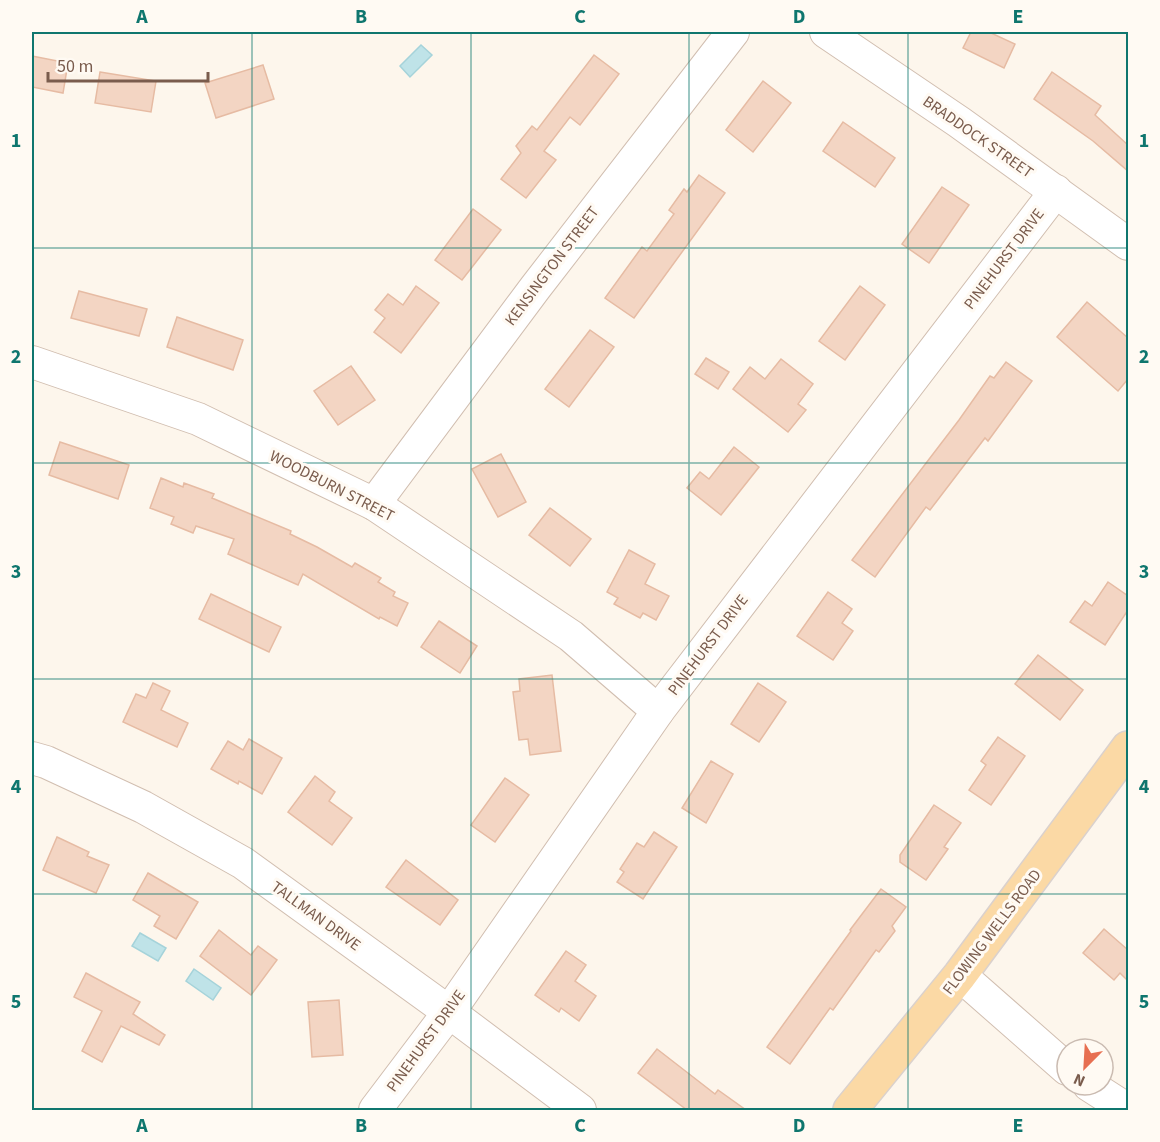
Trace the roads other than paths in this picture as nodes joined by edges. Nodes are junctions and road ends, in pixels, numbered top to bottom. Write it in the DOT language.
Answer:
graph roads {
  1 [pos="734,32"];
  2 [pos="826,32"];
  3 [pos="1056,191"];
  4 [pos="1128,244"];
  5 [pos="32,362"];
  6 [pos="374,504"];
  7 [pos="658,711"];
  8 [pos="1128,748"];
  9 [pos="32,758"];
  10 [pos="960,975"];
  11 [pos="449,1012"];
  12 [pos="1055,1058"];
  13 [pos="1108,1097"];
  14 [pos="375,1110"];
  15 [pos="580,1110"];
  16 [pos="849,1110"];
  17 [pos="1128,1110"];
  1 -- 6 [label="street, KENSINGTON STREET"];
  2 -- 3 [label="street, BRADDOCK STREET"];
  3 -- 4 [label="street, BRADDOCK STREET"];
  3 -- 7 [label="street, PINEHURST DRIVE"];
  5 -- 6 [label="street, WOODBURN STREET"];
  6 -- 7 [label="street, WOODBURN STREET"];
  7 -- 11 [label="street, PINEHURST DRIVE"];
  8 -- 10 [label="main road, FLOWING WELLS ROAD"];
  9 -- 11 [label="street, TALLMAN DRIVE"];
  10 -- 12 [label="street"];
  10 -- 16 [label="main road, FLOWING WELLS ROAD"];
  11 -- 14 [label="street, PINEHURST DRIVE"];
  11 -- 15 [label="street, TALLMAN DRIVE"];
  13 -- 17 [label="street"];
}
